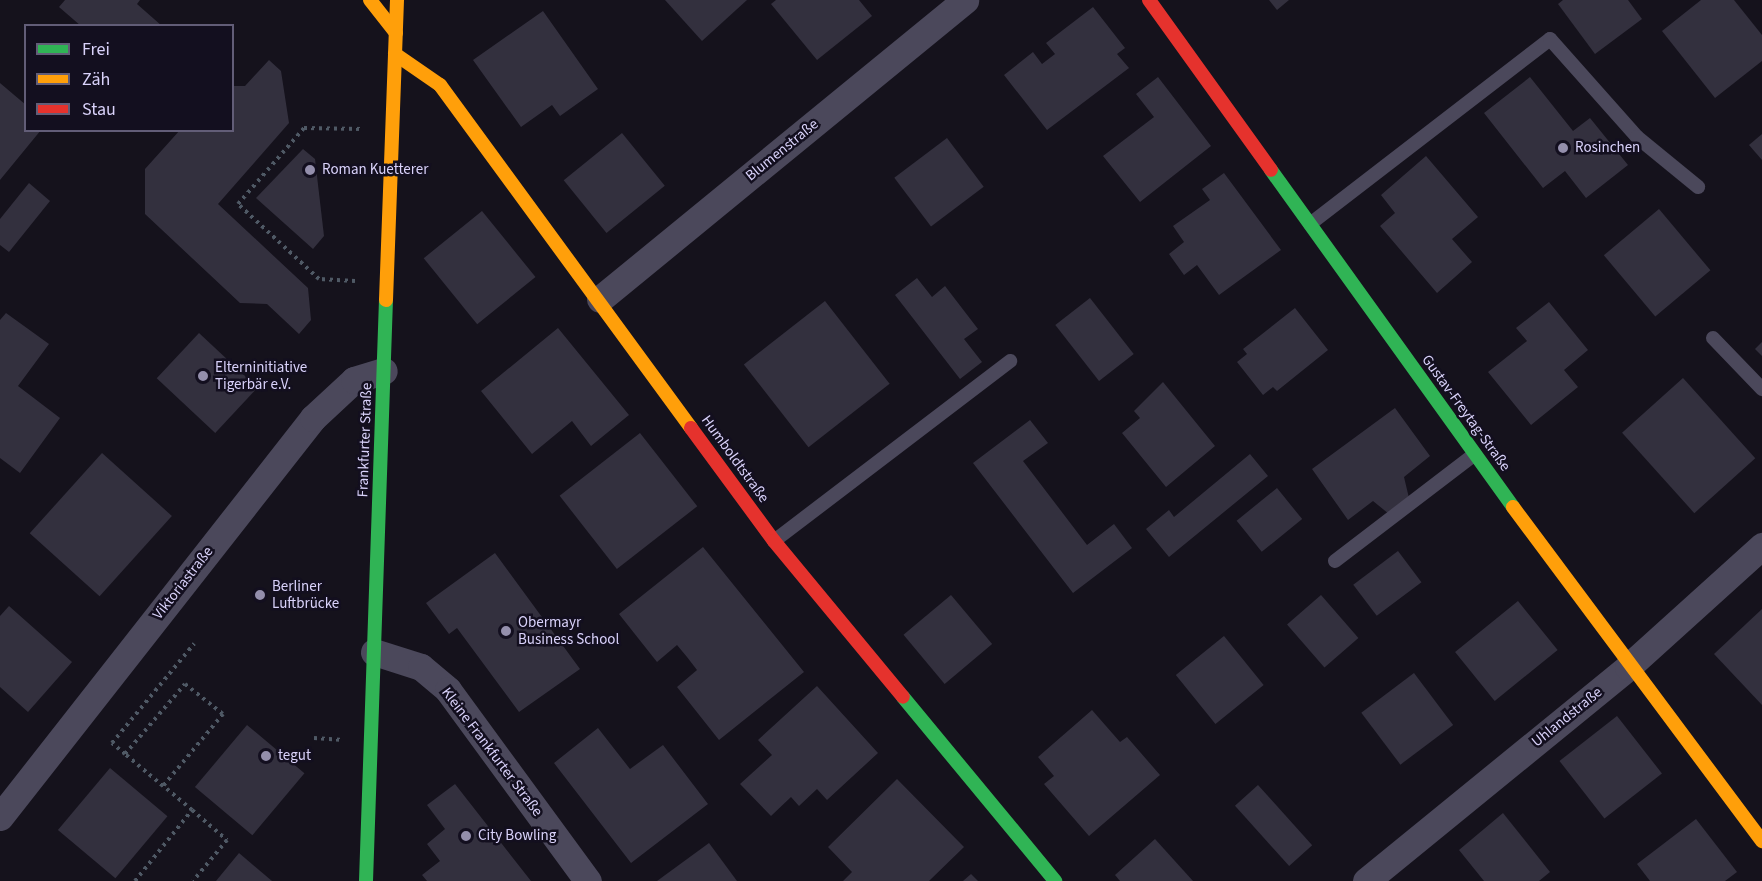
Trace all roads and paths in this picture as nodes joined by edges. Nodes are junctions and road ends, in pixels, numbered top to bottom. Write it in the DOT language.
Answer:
graph roads {
  1 [pos="370,0"];
  2 [pos="397,0"];
  3 [pos="965,0"];
  4 [pos="1149,0"];
  5 [pos="396,33"];
  6 [pos="395,54"];
  7 [pos="366,129"];
  8 [pos="1698,187"];
  9 [pos="1310,224"];
  10 [pos="358,281"];
  11 [pos="600,299"];
  12 [pos="1713,338"];
  13 [pos="1010,361"];
  14 [pos="384,371"];
  15 [pos="1762,389"];
  16 [pos="1475,454"];
  17 [pos="774,541"];
  18 [pos="1762,546"];
  19 [pos="1335,561"];
  20 [pos="194,644"];
  21 [pos="374,652"];
  22 [pos="1628,667"];
  23 [pos="314,738"];
  24 [pos="341,740"];
  25 [pos="125,754"];
  26 [pos="164,786"];
  27 [pos="192,810"];
  28 [pos="0,817"];
  29 [pos="1762,841"];
  30 [pos="135,881"];
  31 [pos="193,881"];
  32 [pos="366,881"];
  33 [pos="588,881"];
  34 [pos="1055,881"];
  35 [pos="1366,881"];
  1 -- 5 [label="street"];
  2 -- 5 [label="street, Frankfurter Straße"];
  3 -- 11 [label="street, Blumenstraße"];
  4 -- 9 [label="street, Gustav-Freytag-Straße"];
  5 -- 6 [label="street, Frankfurter Straße"];
  6 -- 11 [label="street, Humboldtstraße"];
  6 -- 14 [label="street, Frankfurter Straße"];
  7 -- 10 [label="path"];
  8 -- 9 [label="lane"];
  9 -- 16 [label="street, Gustav-Freytag-Straße"];
  11 -- 17 [label="street, Humboldtstraße"];
  12 -- 15 [label="lane"];
  13 -- 17 [label="lane"];
  14 -- 21 [label="street, Frankfurter Straße"];
  14 -- 28 [label="street, Viktoriastraße"];
  16 -- 19 [label="lane"];
  16 -- 22 [label="street, Gustav-Freytag-Straße"];
  17 -- 34 [label="street, Humboldtstraße"];
  18 -- 22 [label="street, Uhlandstraße"];
  20 -- 25 [label="path"];
  21 -- 32 [label="street, Frankfurter Straße"];
  21 -- 33 [label="street, Kleine Frankfurter Straße"];
  22 -- 29 [label="street, Gustav-Freytag-Straße"];
  22 -- 35 [label="street, Uhlandstraße"];
  23 -- 24 [label="path"];
  25 -- 26 [label="path"];
  25 -- 26 [label="path"];
  26 -- 27 [label="path"];
  27 -- 30 [label="path"];
  27 -- 31 [label="path"];
}
